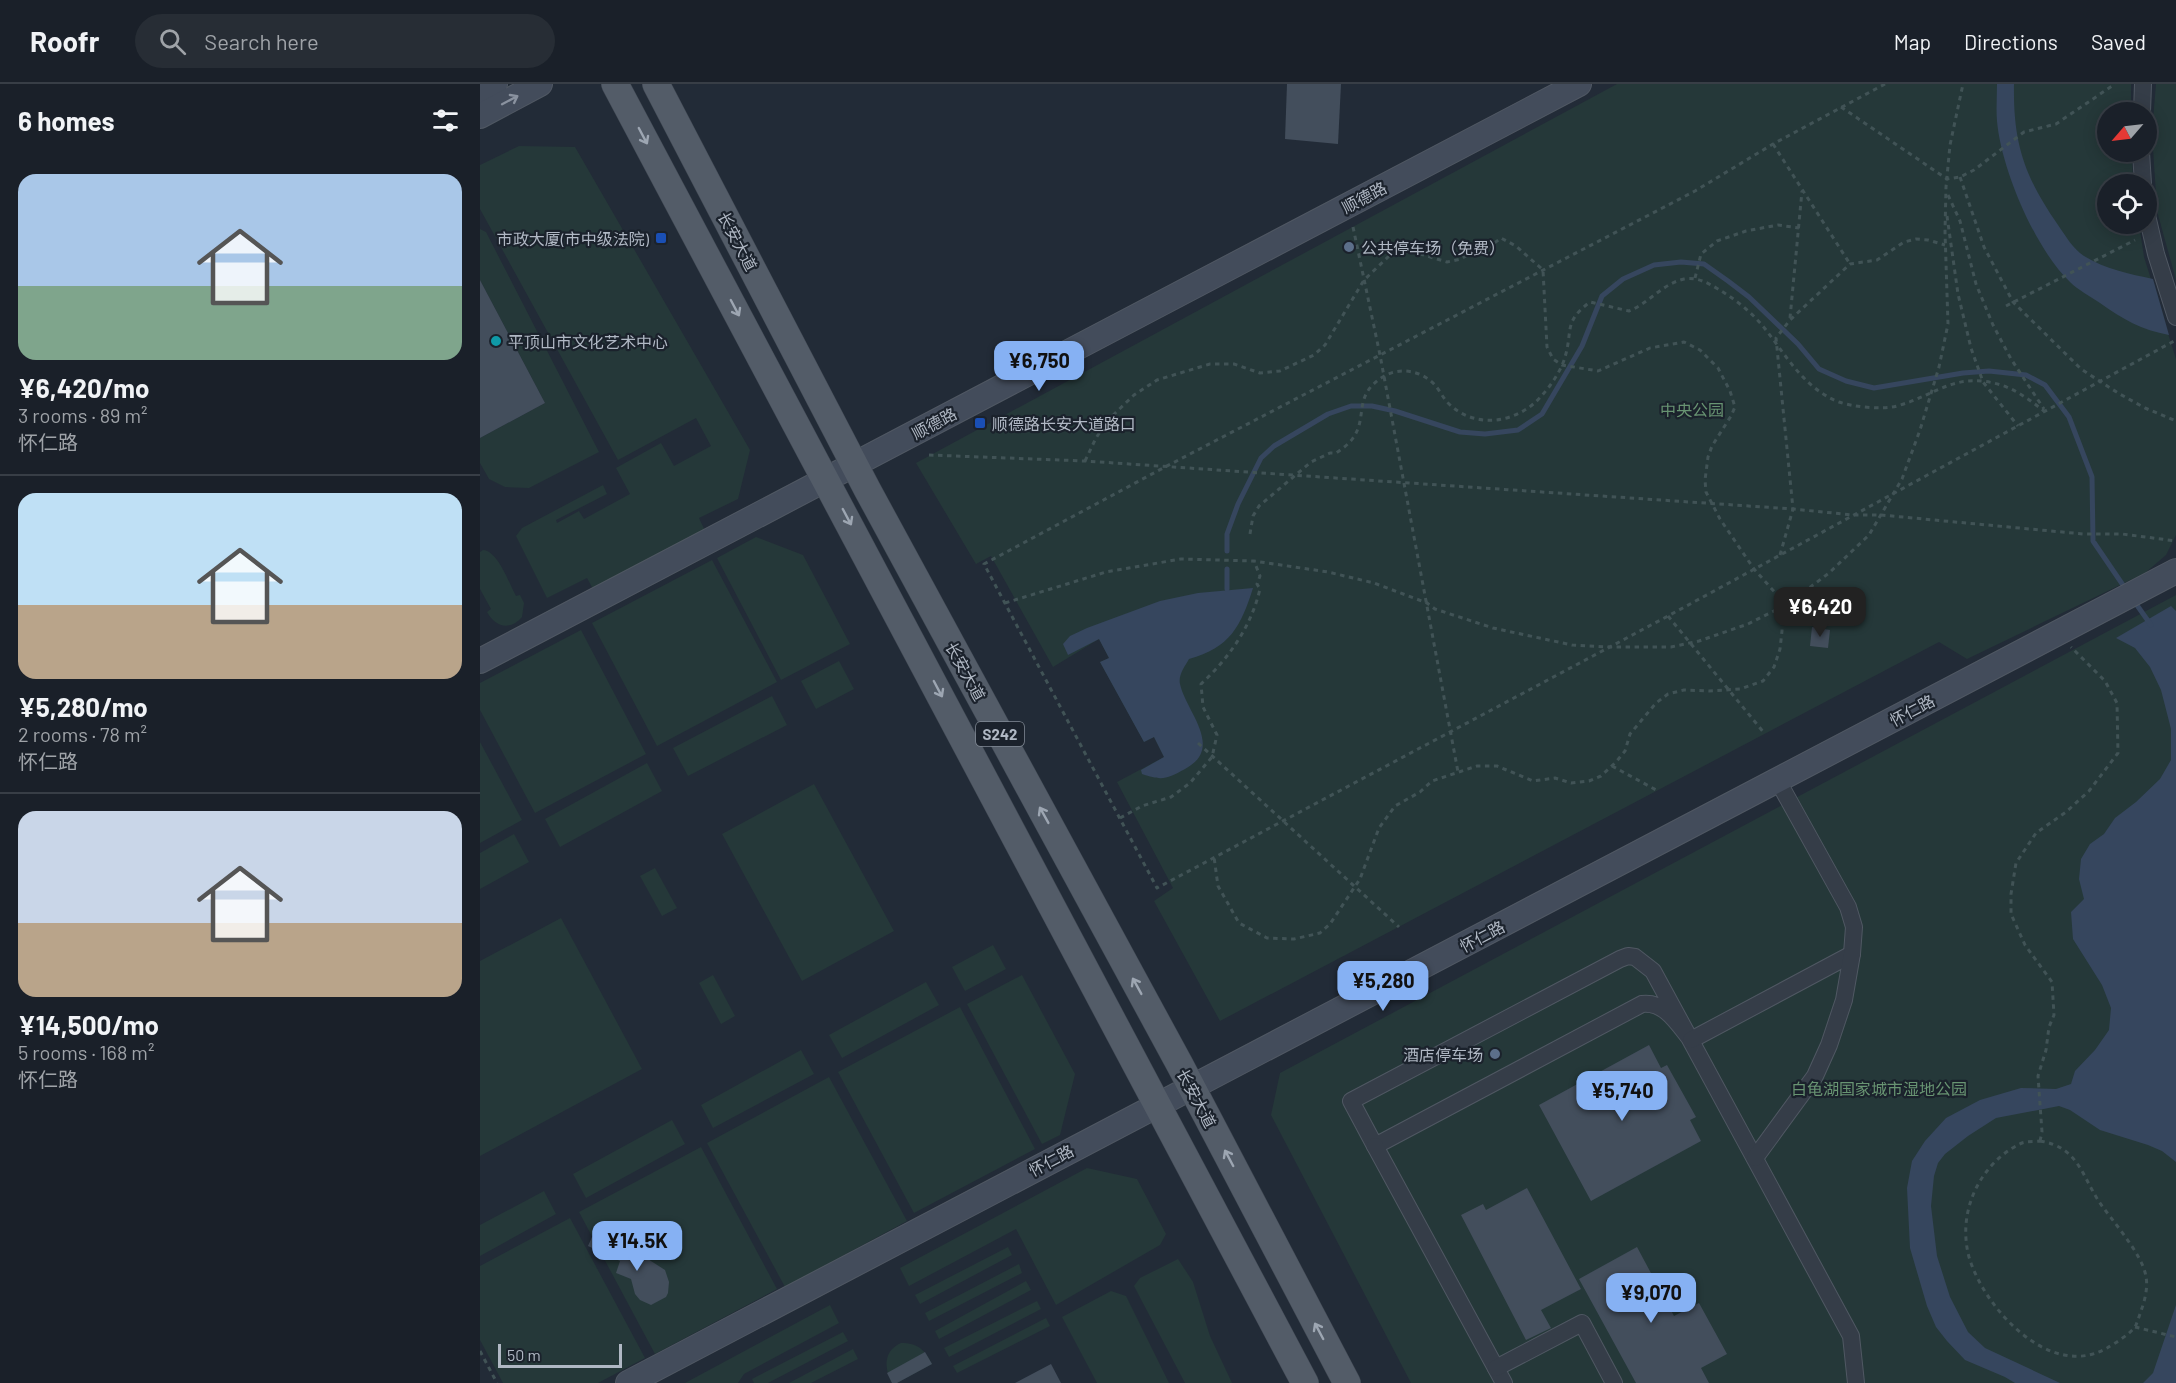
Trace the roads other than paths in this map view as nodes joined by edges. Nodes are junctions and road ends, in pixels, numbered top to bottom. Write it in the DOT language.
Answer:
graph roads {
  1 [pos="495,84"];
  2 [pos="540,84"];
  3 [pos="615,84"];
  4 [pos="656,84"];
  5 [pos="1579,84"];
  6 [pos="2143,84"];
  7 [pos="480,92"];
  8 [pos="2142,102"];
  9 [pos="480,116"];
  10 [pos="2151,234"];
  11 [pos="2176,317"];
  12 [pos="854,465"];
  13 [pos="826,480"];
  14 [pos="2176,571"];
  15 [pos="480,662"];
  16 [pos="1778,780"];
  17 [pos="1852,954"];
  18 [pos="1691,1040"];
  19 [pos="1191,1087"];
  20 [pos="1158,1104"];
  21 [pos="1375,1146"];
  22 [pos="1755,1158"];
  23 [pos="1500,1376"];
  24 [pos="628,1383"];
  25 [pos="1305,1383"];
  26 [pos="1347,1383"];
  27 [pos="1614,1383"];
  28 [pos="1856,1383"];
  1 -- 7 [label="street"];
  9 -- 2 [label="street, one-way"];
  3 -- 13 [label="main road, 长安大道 / S242, one-way"];
  4 -- 12 [label="main road, 长安大道 / S242"];
  5 -- 12 [label="street, 顺德路"];
  6 -- 8 [label="street"];
  10 -- 11 [label="street"];
  12 -- 13 [label="street, 顺德路"];
  19 -- 12 [label="main road, 长安大道 / S242, one-way"];
  13 -- 15 [label="street, 顺德路"];
  13 -- 20 [label="main road, 长安大道 / S242, one-way"];
  14 -- 16 [label="street, 怀仁路"];
  16 -- 17 [label="street"];
  16 -- 19 [label="street, 怀仁路"];
  17 -- 18 [label="street"];
  17 -- 22 [label="street"];
  18 -- 21 [label="street"];
  18 -- 21 [label="street"];
  18 -- 22 [label="street"];
  19 -- 20 [label="street, 怀仁路"];
  26 -- 19 [label="main road, 长安大道 / S242, one-way"];
  20 -- 24 [label="street, 怀仁路"];
  20 -- 25 [label="main road, 长安大道 / S242"];
  21 -- 23 [label="street"];
  22 -- 28 [label="street"];
  23 -- 27 [label="street"];
}
